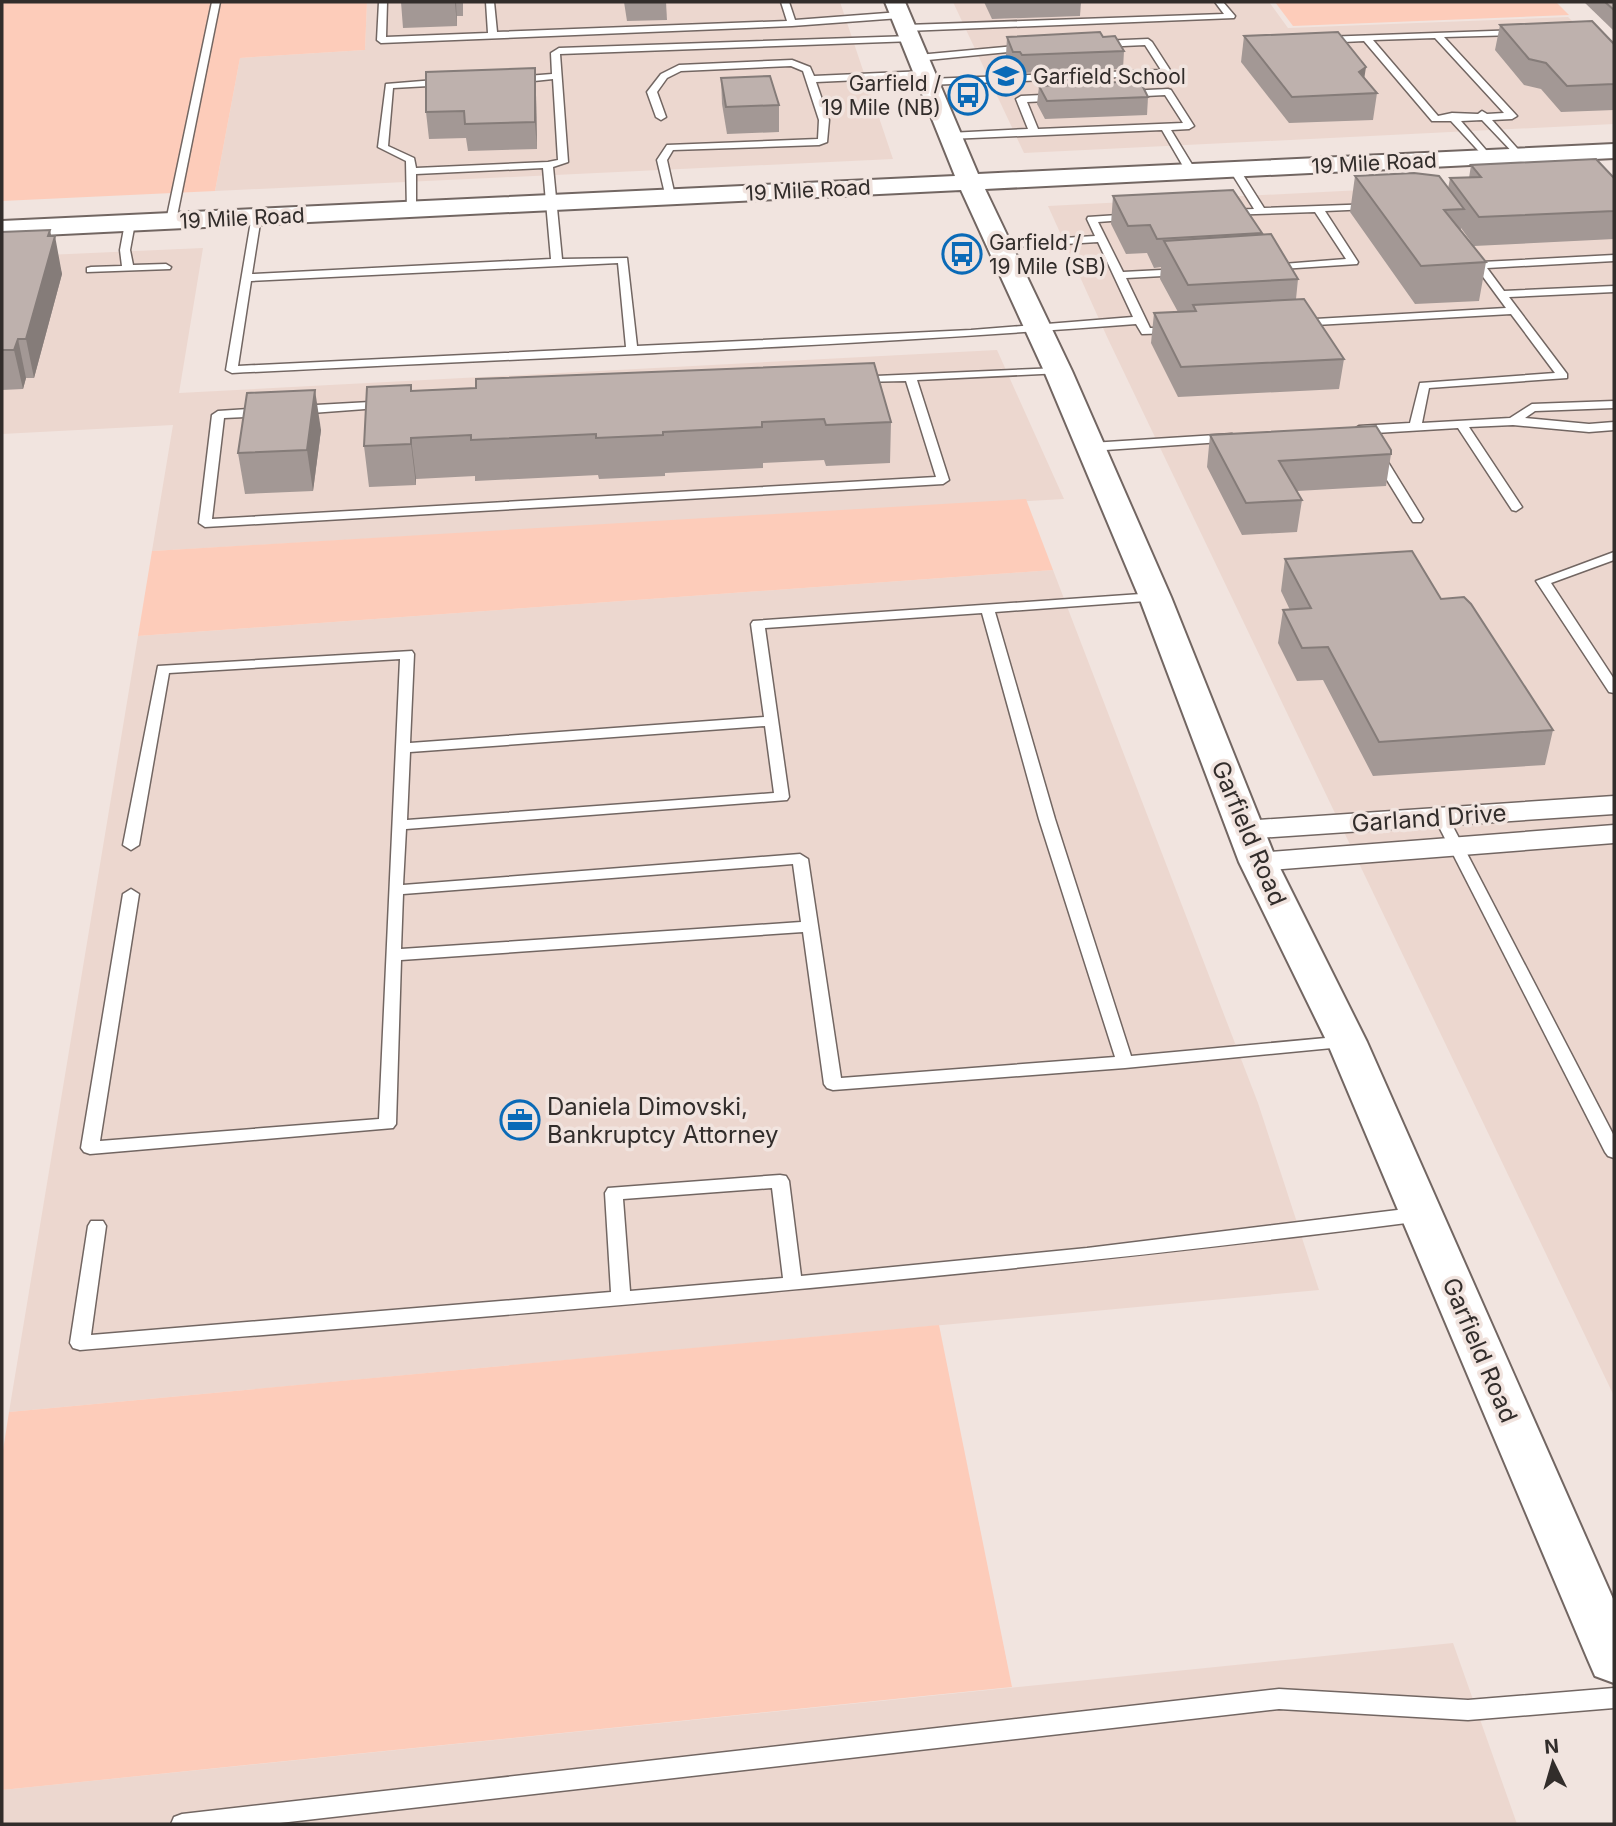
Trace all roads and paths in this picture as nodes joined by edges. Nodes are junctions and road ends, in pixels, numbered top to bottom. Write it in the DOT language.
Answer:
graph roads {
  1 [pos="216,2"];
  2 [pos="383,2"];
  3 [pos="490,2"];
  4 [pos="785,2"];
  5 [pos="1219,2"];
  6 [pos="792,23"];
  7 [pos="1531,32"];
  8 [pos="493,35"];
  9 [pos="1437,35"];
  10 [pos="1366,38"];
  11 [pos="1314,40"];
  12 [pos="912,43"];
  13 [pos="1096,45"];
  14 [pos="1043,47"];
  15 [pos="557,76"];
  16 [pos="810,79"];
  17 [pos="509,80"];
  18 [pos="457,82"];
  19 [pos="1482,114"];
  20 [pos="1452,116"];
  21 [pos="661,117"];
  22 [pos="1165,127"];
  23 [pos="1034,132"];
  24 [pos="949,136"];
  25 [pos="1614,151"];
  26 [pos="1519,156"];
  27 [pos="1487,157"];
  28 [pos="548,165"];
  29 [pos="1234,169"];
  30 [pos="1191,171"];
  31 [pos="410,172"];
  32 [pos="970,182"];
  33 [pos="670,197"];
  34 [pos="551,202"];
  35 [pos="1382,205"];
  36 [pos="411,209"];
  37 [pos="1318,209"];
  38 [pos="1261,212"];
  39 [pos="1216,214"];
  40 [pos="1147,216"];
  41 [pos="256,217"];
  42 [pos="171,221"];
  43 [pos="130,223"];
  44 [pos="2,229"];
  45 [pos="1102,239"];
  46 [pos="1000,245"];
  47 [pos="1465,245"];
  48 [pos="1614,258"];
  49 [pos="556,262"];
  50 [pos="1479,265"];
  51 [pos="166,267"];
  52 [pos="128,268"];
  53 [pos="1254,269"];
  54 [pos="91,270"];
  55 [pos="1187,272"];
  56 [pos="1120,275"];
  57 [pos="247,278"];
  58 [pos="1614,289"];
  59 [pos="1502,294"];
  60 [pos="1514,311"];
  61 [pos="1140,320"];
  62 [pos="1282,324"];
  63 [pos="1038,327"];
  64 [pos="1187,330"];
  65 [pos="632,351"];
  66 [pos="1058,371"];
  67 [pos="910,376"];
  68 [pos="841,380"];
  69 [pos="1614,404"];
  70 [pos="398,405"];
  71 [pos="288,411"];
  72 [pos="274,412"];
  73 [pos="1513,421"];
  74 [pos="1461,424"];
  75 [pos="1614,426"];
  76 [pos="1415,427"];
  77 [pos="1364,430"];
  78 [pos="1340,431"];
  79 [pos="1251,436"];
  80 [pos="1091,447"];
  81 [pos="1516,507"];
  82 [pos="1417,519"];
  83 [pos="1614,556"];
  84 [pos="1155,597"];
  85 [pos="986,608"];
  86 [pos="1614,689"];
  87 [pos="772,721"];
  88 [pos="403,748"];
  89 [pos="1614,805"];
  90 [pos="1441,817"];
  91 [pos="399,825"];
  92 [pos="1614,834"];
  93 [pos="131,845"];
  94 [pos="1251,846"];
  95 [pos="1456,846"];
  96 [pos="395,890"];
  97 [pos="131,894"];
  98 [pos="810,926"];
  99 [pos="393,955"];
  100 [pos="1347,1042"];
  101 [pos="1125,1062"];
  102 [pos="1614,1153"];
  103 [pos="1422,1214"];
  104 [pos="97,1226"];
  105 [pos="793,1283"];
  106 [pos="621,1297"];
  107 [pos="1614,1660"];
  108 [pos="1614,1698"];
  109 [pos="182,1824"];
  1 -- 42 [label="lane"];
  2 -- 8 [label="lane"];
  3 -- 8 [label="lane"];
  4 -- 6 [label="lane"];
  5 -- 12 [label="lane"];
  6 -- 8 [label="lane"];
  6 -- 12 [label="lane"];
  7 -- 9 [label="lane"];
  9 -- 10 [label="lane"];
  9 -- 19 [label="lane"];
  10 -- 11 [label="lane"];
  10 -- 20 [label="lane"];
  12 -- 13 [label="lane"];
  12 -- 14 [label="lane"];
  12 -- 15 [label="lane"];
  12 -- 16 [label="lane"];
  12 -- 24 [label="main road, Garfield Road"];
  15 -- 17 [label="lane"];
  15 -- 28 [label="lane"];
  16 -- 21 [label="lane"];
  16 -- 33 [label="lane"];
  18 -- 31 [label="lane"];
  19 -- 20 [label="lane"];
  19 -- 26 [label="lane"];
  20 -- 27 [label="lane"];
  22 -- 23 [label="lane"];
  22 -- 23 [label="lane"];
  22 -- 30 [label="lane"];
  23 -- 24 [label="lane"];
  24 -- 32 [label="main road, Garfield Road"];
  25 -- 26 [label="main road, 19 Mile Road"];
  26 -- 27 [label="main road, 19 Mile Road"];
  27 -- 29 [label="main road, 19 Mile Road"];
  28 -- 31 [label="lane"];
  28 -- 34 [label="lane"];
  29 -- 30 [label="main road, 19 Mile Road"];
  29 -- 38 [label="lane"];
  30 -- 32 [label="main road, 19 Mile Road"];
  31 -- 36 [label="lane"];
  32 -- 33 [label="main road, 19 Mile Road"];
  32 -- 46 [label="main road, Garfield Road"];
  33 -- 34 [label="main road, 19 Mile Road"];
  34 -- 36 [label="main road, 19 Mile Road"];
  34 -- 49 [label="lane"];
  35 -- 37 [label="lane"];
  36 -- 41 [label="main road, 19 Mile Road"];
  37 -- 38 [label="lane"];
  37 -- 53 [label="lane"];
  38 -- 39 [label="lane"];
  40 -- 45 [label="lane"];
  41 -- 42 [label="main road, 19 Mile Road"];
  41 -- 57 [label="lane"];
  42 -- 43 [label="main road, 19 Mile Road"];
  43 -- 44 [label="main road, 19 Mile Road"];
  43 -- 52 [label="lane"];
  45 -- 46 [label="lane"];
  45 -- 56 [label="lane"];
  46 -- 63 [label="main road, Garfield Road"];
  47 -- 50 [label="lane"];
  48 -- 50 [label="lane"];
  49 -- 57 [label="lane"];
  49 -- 65 [label="lane"];
  50 -- 59 [label="lane"];
  51 -- 52 [label="lane"];
  52 -- 54 [label="lane"];
  55 -- 56 [label="lane"];
  56 -- 61 [label="lane"];
  57 -- 65 [label="lane"];
  58 -- 59 [label="lane"];
  59 -- 60 [label="lane"];
  60 -- 62 [label="lane"];
  60 -- 76 [label="lane"];
  61 -- 63 [label="lane"];
  61 -- 64 [label="lane"];
  63 -- 65 [label="lane"];
  63 -- 66 [label="main road, Garfield Road"];
  66 -- 67 [label="lane"];
  66 -- 80 [label="main road, Garfield Road"];
  67 -- 68 [label="lane"];
  67 -- 72 [label="lane"];
  69 -- 73 [label="lane"];
  70 -- 71 [label="lane"];
  73 -- 74 [label="lane"];
  73 -- 75 [label="lane"];
  74 -- 76 [label="lane"];
  74 -- 81 [label="lane"];
  76 -- 77 [label="lane"];
  77 -- 78 [label="lane"];
  77 -- 82 [label="lane"];
  79 -- 80 [label="lane"];
  80 -- 84 [label="main road, Garfield Road"];
  83 -- 86 [label="lane"];
  84 -- 85 [label="lane"];
  84 -- 94 [label="main road, Garfield Road"];
  85 -- 87 [label="lane"];
  85 -- 101 [label="lane"];
  87 -- 88 [label="lane"];
  87 -- 91 [label="lane"];
  88 -- 91 [label="lane"];
  88 -- 93 [label="lane"];
  89 -- 90 [label="street, Garland Drive"];
  90 -- 94 [label="street, Garland Drive"];
  90 -- 95 [label="lane"];
  91 -- 96 [label="lane"];
  92 -- 95 [label="street, Garland Drive"];
  94 -- 95 [label="street, Garland Drive"];
  94 -- 100 [label="main road, Garfield Road"];
  95 -- 102 [label="lane"];
  96 -- 98 [label="lane"];
  96 -- 99 [label="lane"];
  97 -- 99 [label="lane"];
  98 -- 99 [label="lane"];
  98 -- 101 [label="lane"];
  100 -- 101 [label="lane"];
  100 -- 103 [label="main road, Garfield Road"];
  103 -- 105 [label="lane"];
  103 -- 107 [label="main road, Garfield Road"];
  104 -- 106 [label="lane"];
  105 -- 106 [label="lane"];
  105 -- 106 [label="lane"];
  108 -- 109 [label="lane"];
}
